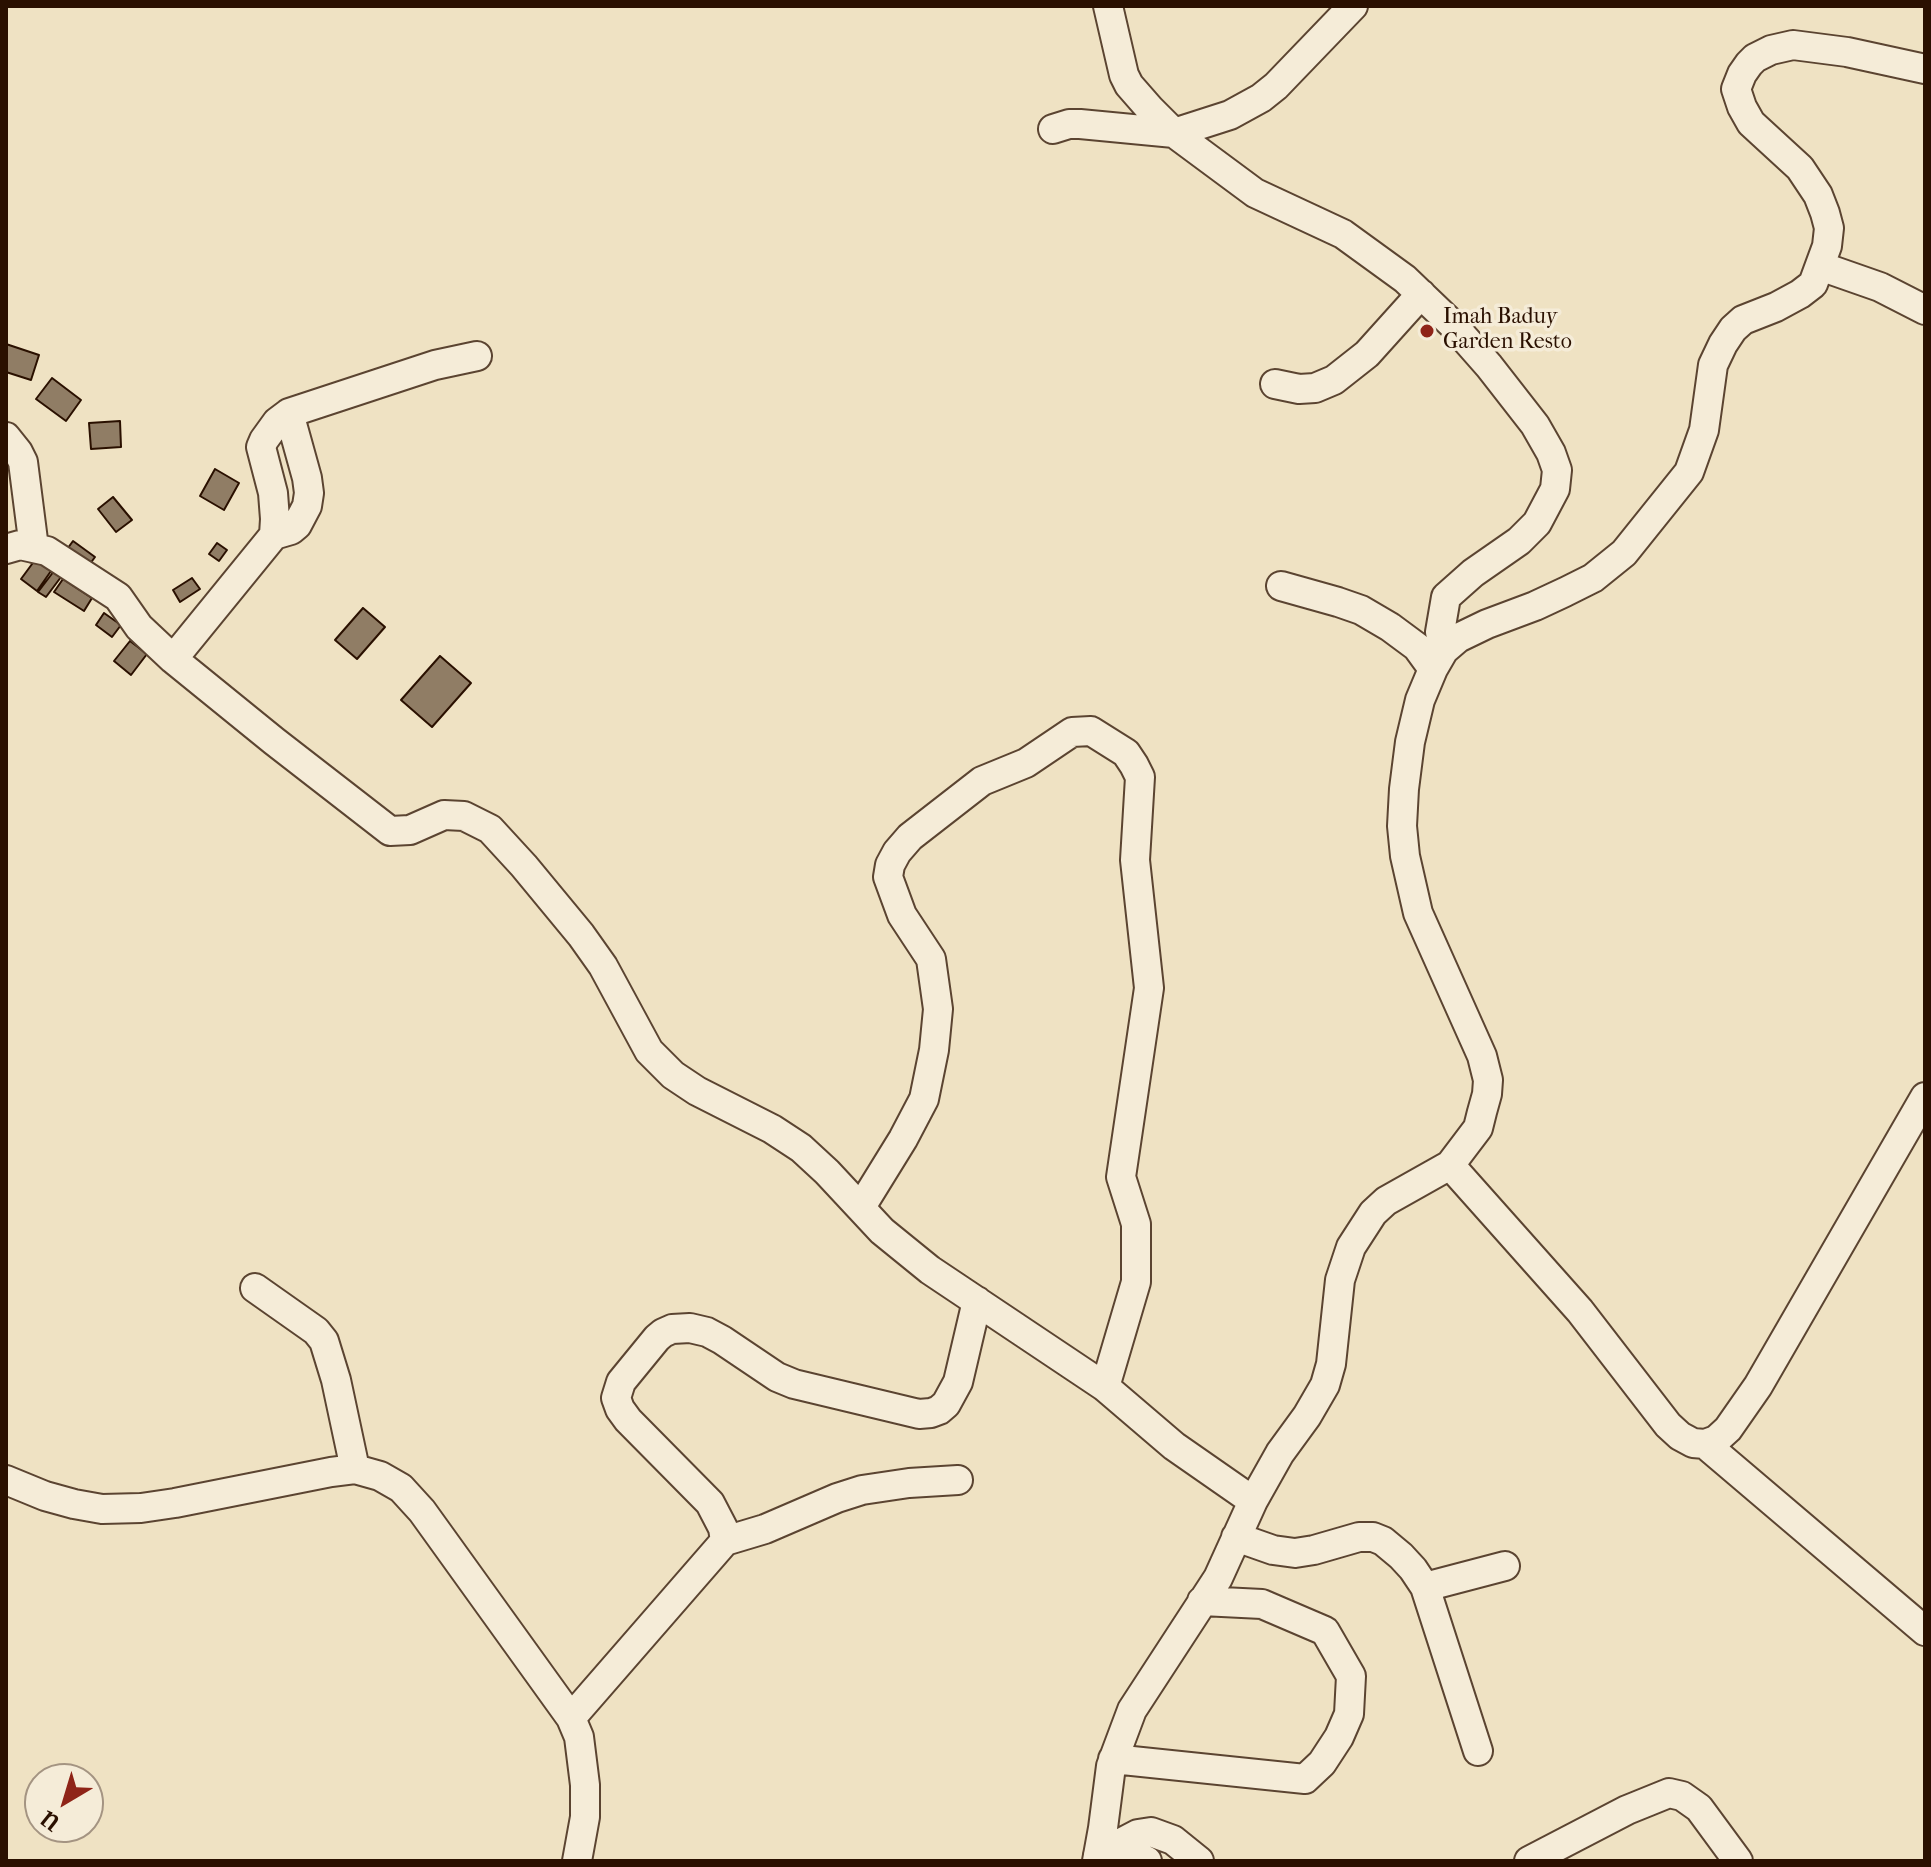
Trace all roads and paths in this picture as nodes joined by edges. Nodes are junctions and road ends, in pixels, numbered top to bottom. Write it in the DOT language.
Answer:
graph roads {
  1 [pos="1108,6"];
  2 [pos="1353,6"];
  3 [pos="1925,69"];
  4 [pos="1053,129"];
  5 [pos="1174,133"];
  6 [pos="1820,266"];
  7 [pos="1421,294"];
  8 [pos="1925,310"];
  9 [pos="477,356"];
  10 [pos="1275,384"];
  11 [pos="289,413"];
  12 [pos="6,437"];
  13 [pos="274,535"];
  14 [pos="20,548"];
  15 [pos="1281,586"];
  16 [pos="173,659"];
  17 [pos="1439,660"];
  18 [pos="1925,1097"];
  19 [pos="1450,1165"];
  20 [pos="861,1207"];
  21 [pos="255,1288"];
  22 [pos="977,1301"];
  23 [pos="1105,1387"];
  24 [pos="1705,1444"];
  25 [pos="355,1469"];
  26 [pos="6,1480"];
  27 [pos="958,1480"];
  28 [pos="1253,1501"];
  29 [pos="1236,1537"];
  30 [pos="725,1541"];
  31 [pos="1505,1566"];
  32 [pos="1425,1587"];
  33 [pos="1202,1601"];
  34 [pos="1925,1631"];
  35 [pos="571,1718"];
  36 [pos="1478,1751"];
  37 [pos="1113,1759"];
  38 [pos="1104,1854"];
  39 [pos="577,1861"];
  40 [pos="1147,1861"];
  41 [pos="1199,1861"];
  42 [pos="1529,1861"];
  43 [pos="1738,1861"];
  1 -- 5 [label="street"];
  2 -- 5 [label="street"];
  3 -- 6 [label="street"];
  4 -- 5 [label="street"];
  5 -- 7 [label="street"];
  6 -- 8 [label="street"];
  6 -- 17 [label="street"];
  7 -- 10 [label="street"];
  7 -- 17 [label="street"];
  9 -- 11 [label="street"];
  11 -- 13 [label="street"];
  11 -- 13 [label="street"];
  12 -- 14 [label="street"];
  13 -- 16 [label="street"];
  14 -- 16 [label="street"];
  15 -- 17 [label="street"];
  16 -- 20 [label="street"];
  17 -- 19 [label="street"];
  18 -- 24 [label="street"];
  19 -- 24 [label="street"];
  19 -- 28 [label="street"];
  20 -- 22 [label="street"];
  20 -- 23 [label="street"];
  21 -- 25 [label="street"];
  22 -- 23 [label="street"];
  22 -- 30 [label="street"];
  23 -- 28 [label="street"];
  24 -- 34 [label="street"];
  25 -- 26 [label="street"];
  25 -- 35 [label="street"];
  27 -- 30 [label="street"];
  28 -- 29 [label="street"];
  29 -- 32 [label="street"];
  29 -- 33 [label="street"];
  30 -- 35 [label="street"];
  31 -- 32 [label="street"];
  32 -- 36 [label="street"];
  33 -- 37 [label="street"];
  33 -- 37 [label="street"];
  35 -- 39 [label="street"];
  37 -- 38 [label="street"];
  38 -- 40 [label="street"];
  38 -- 41 [label="street"];
  42 -- 43 [label="street"];
}
